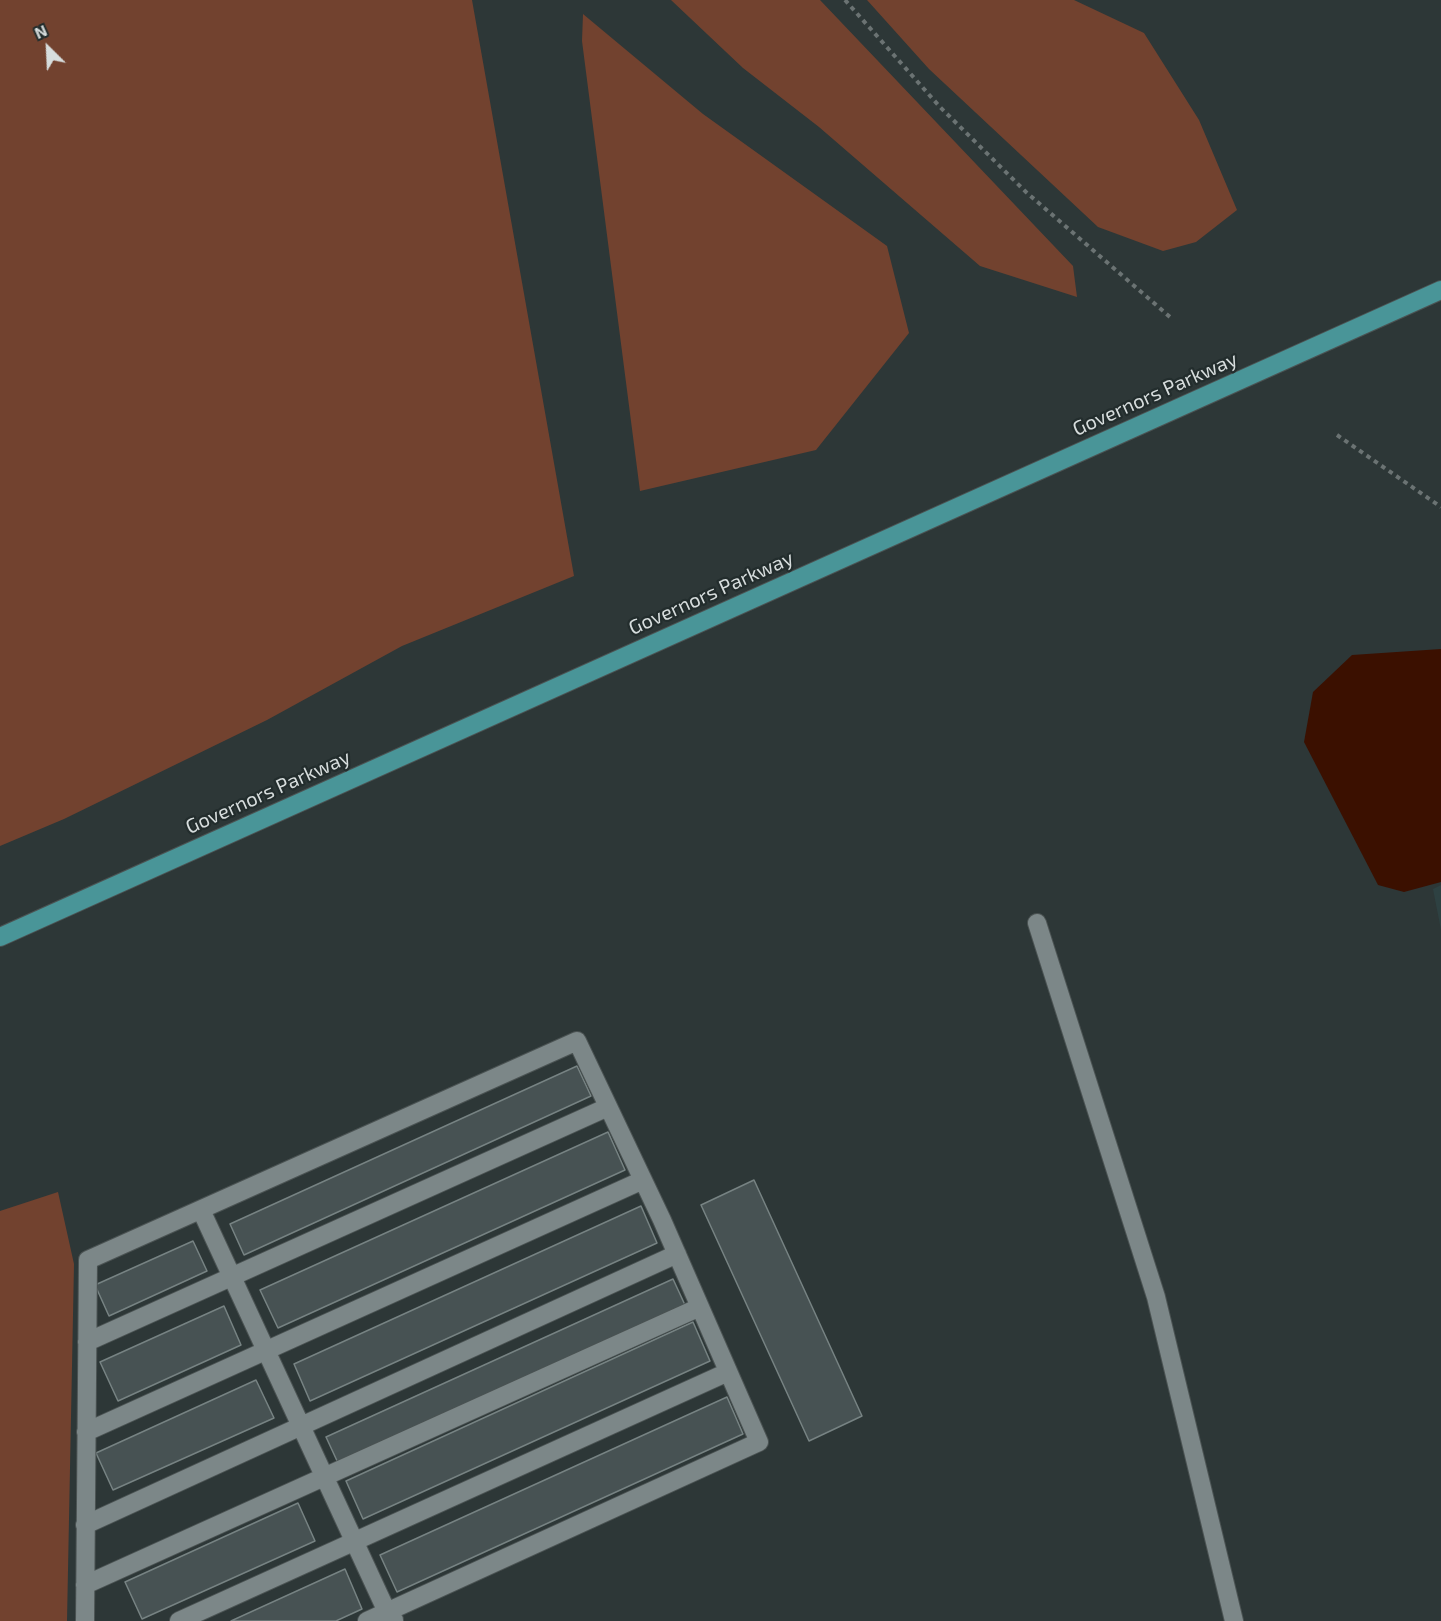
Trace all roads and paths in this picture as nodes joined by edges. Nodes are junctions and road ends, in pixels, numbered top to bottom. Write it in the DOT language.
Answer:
graph roads {
  1 [pos="845,0"];
  2 [pos="1441,290"];
  3 [pos="1170,317"];
  4 [pos="1337,435"];
  5 [pos="1441,507"];
  6 [pos="1037,923"];
  7 [pos="0,937"];
  8 [pos="608,1107"];
  9 [pos="643,1180"];
  10 [pos="201,1210"];
  11 [pos="677,1254"];
  12 [pos="232,1277"];
  13 [pos="700,1307"];
  14 [pos="87,1342"];
  15 [pos="265,1351"];
  16 [pos="728,1372"];
  17 [pos="300,1427"];
  18 [pos="86,1432"];
  19 [pos="325,1478"];
  20 [pos="86,1525"];
  21 [pos="354,1542"];
  22 [pos="85,1586"];
  23 [pos="391,1617"];
  24 [pos="85,1621"];
  25 [pos="179,1621"];
  26 [pos="367,1621"];
  27 [pos="1234,1621"];
  1 -- 3 [label="path"];
  2 -- 7 [label="main road, Governors Parkway"];
  4 -- 5 [label="path"];
  6 -- 27 [label="lane"];
  8 -- 9 [label="lane"];
  8 -- 10 [label="lane"];
  8 -- 12 [label="lane"];
  9 -- 11 [label="lane"];
  9 -- 15 [label="lane"];
  10 -- 12 [label="lane"];
  10 -- 14 [label="lane"];
  11 -- 13 [label="lane"];
  11 -- 17 [label="lane"];
  12 -- 14 [label="lane"];
  12 -- 15 [label="lane"];
  13 -- 16 [label="lane"];
  13 -- 19 [label="lane"];
  14 -- 18 [label="lane"];
  15 -- 17 [label="lane"];
  15 -- 18 [label="lane"];
  16 -- 21 [label="lane"];
  16 -- 23 [label="lane"];
  17 -- 19 [label="lane"];
  17 -- 20 [label="lane"];
  18 -- 20 [label="lane"];
  19 -- 21 [label="lane"];
  19 -- 22 [label="lane"];
  20 -- 22 [label="lane"];
  21 -- 23 [label="lane"];
  21 -- 25 [label="lane"];
  22 -- 24 [label="lane"];
  23 -- 26 [label="lane"];
}
